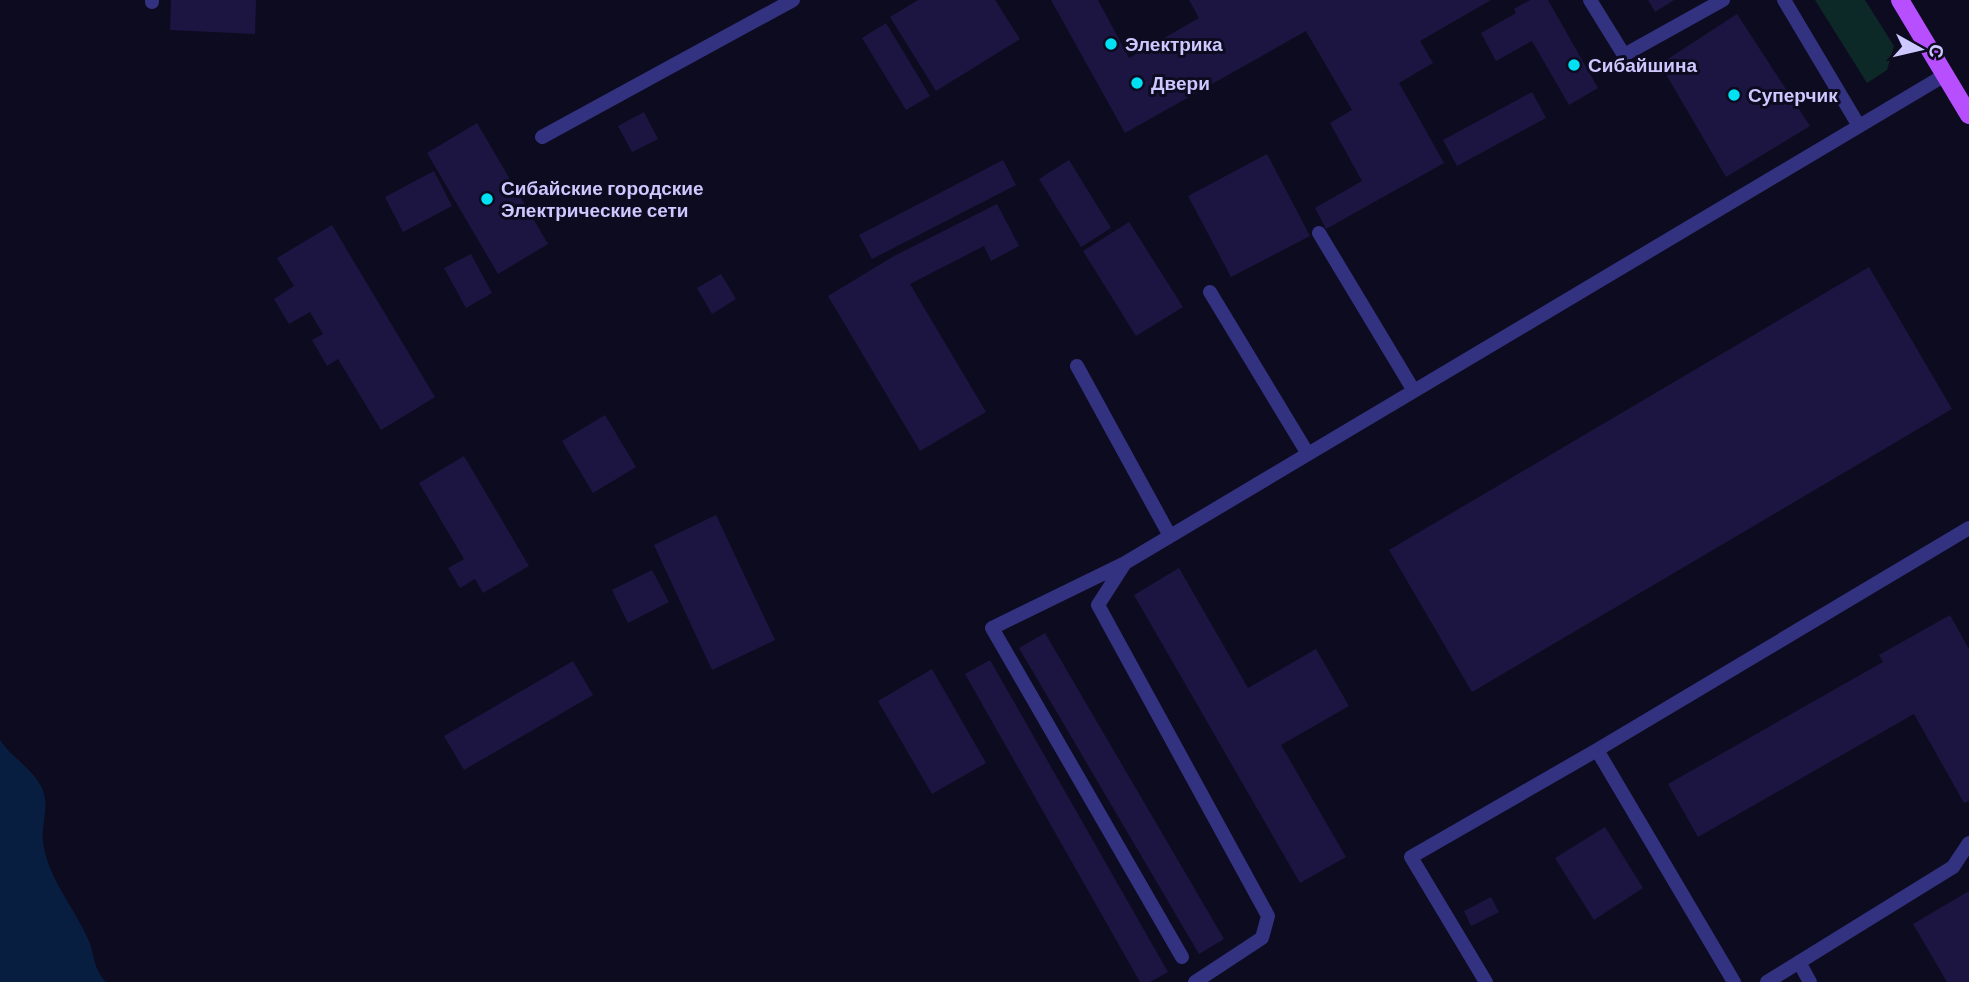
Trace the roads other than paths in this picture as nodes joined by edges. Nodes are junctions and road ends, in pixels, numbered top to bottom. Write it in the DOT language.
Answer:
graph roads {
  1 [pos="793,0"];
  2 [pos="1590,0"];
  3 [pos="1723,0"];
  4 [pos="1784,0"];
  5 [pos="1900,0"];
  6 [pos="1945,75"];
  7 [pos="1969,115"];
  8 [pos="1859,126"];
  9 [pos="542,137"];
  10 [pos="1319,233"];
  11 [pos="1210,292"];
  12 [pos="1077,366"];
  13 [pos="1414,391"];
  14 [pos="1308,454"];
  15 [pos="1969,528"];
  16 [pos="1170,536"];
  17 [pos="1125,563"];
  18 [pos="1597,750"];
  19 [pos="1969,843"];
  20 [pos="1182,957"];
  21 [pos="1799,962"];
  22 [pos="1195,982"];
  23 [pos="1486,982"];
  24 [pos="1734,982"];
  25 [pos="1767,982"];
  26 [pos="1810,982"];
  1 -- 9 [label="lane"];
  2 -- 3 [label="lane"];
  4 -- 8 [label="lane"];
  5 -- 6 [label="main road"];
  6 -- 7 [label="main road"];
  6 -- 8 [label="lane"];
  8 -- 13 [label="lane"];
  10 -- 13 [label="lane"];
  11 -- 14 [label="lane"];
  12 -- 16 [label="lane"];
  13 -- 14 [label="lane"];
  14 -- 16 [label="lane"];
  15 -- 18 [label="lane"];
  16 -- 17 [label="lane"];
  17 -- 20 [label="lane"];
  17 -- 22 [label="lane"];
  18 -- 23 [label="lane"];
  18 -- 24 [label="lane"];
  19 -- 21 [label="lane"];
  21 -- 25 [label="lane"];
  21 -- 26 [label="lane"];
}
